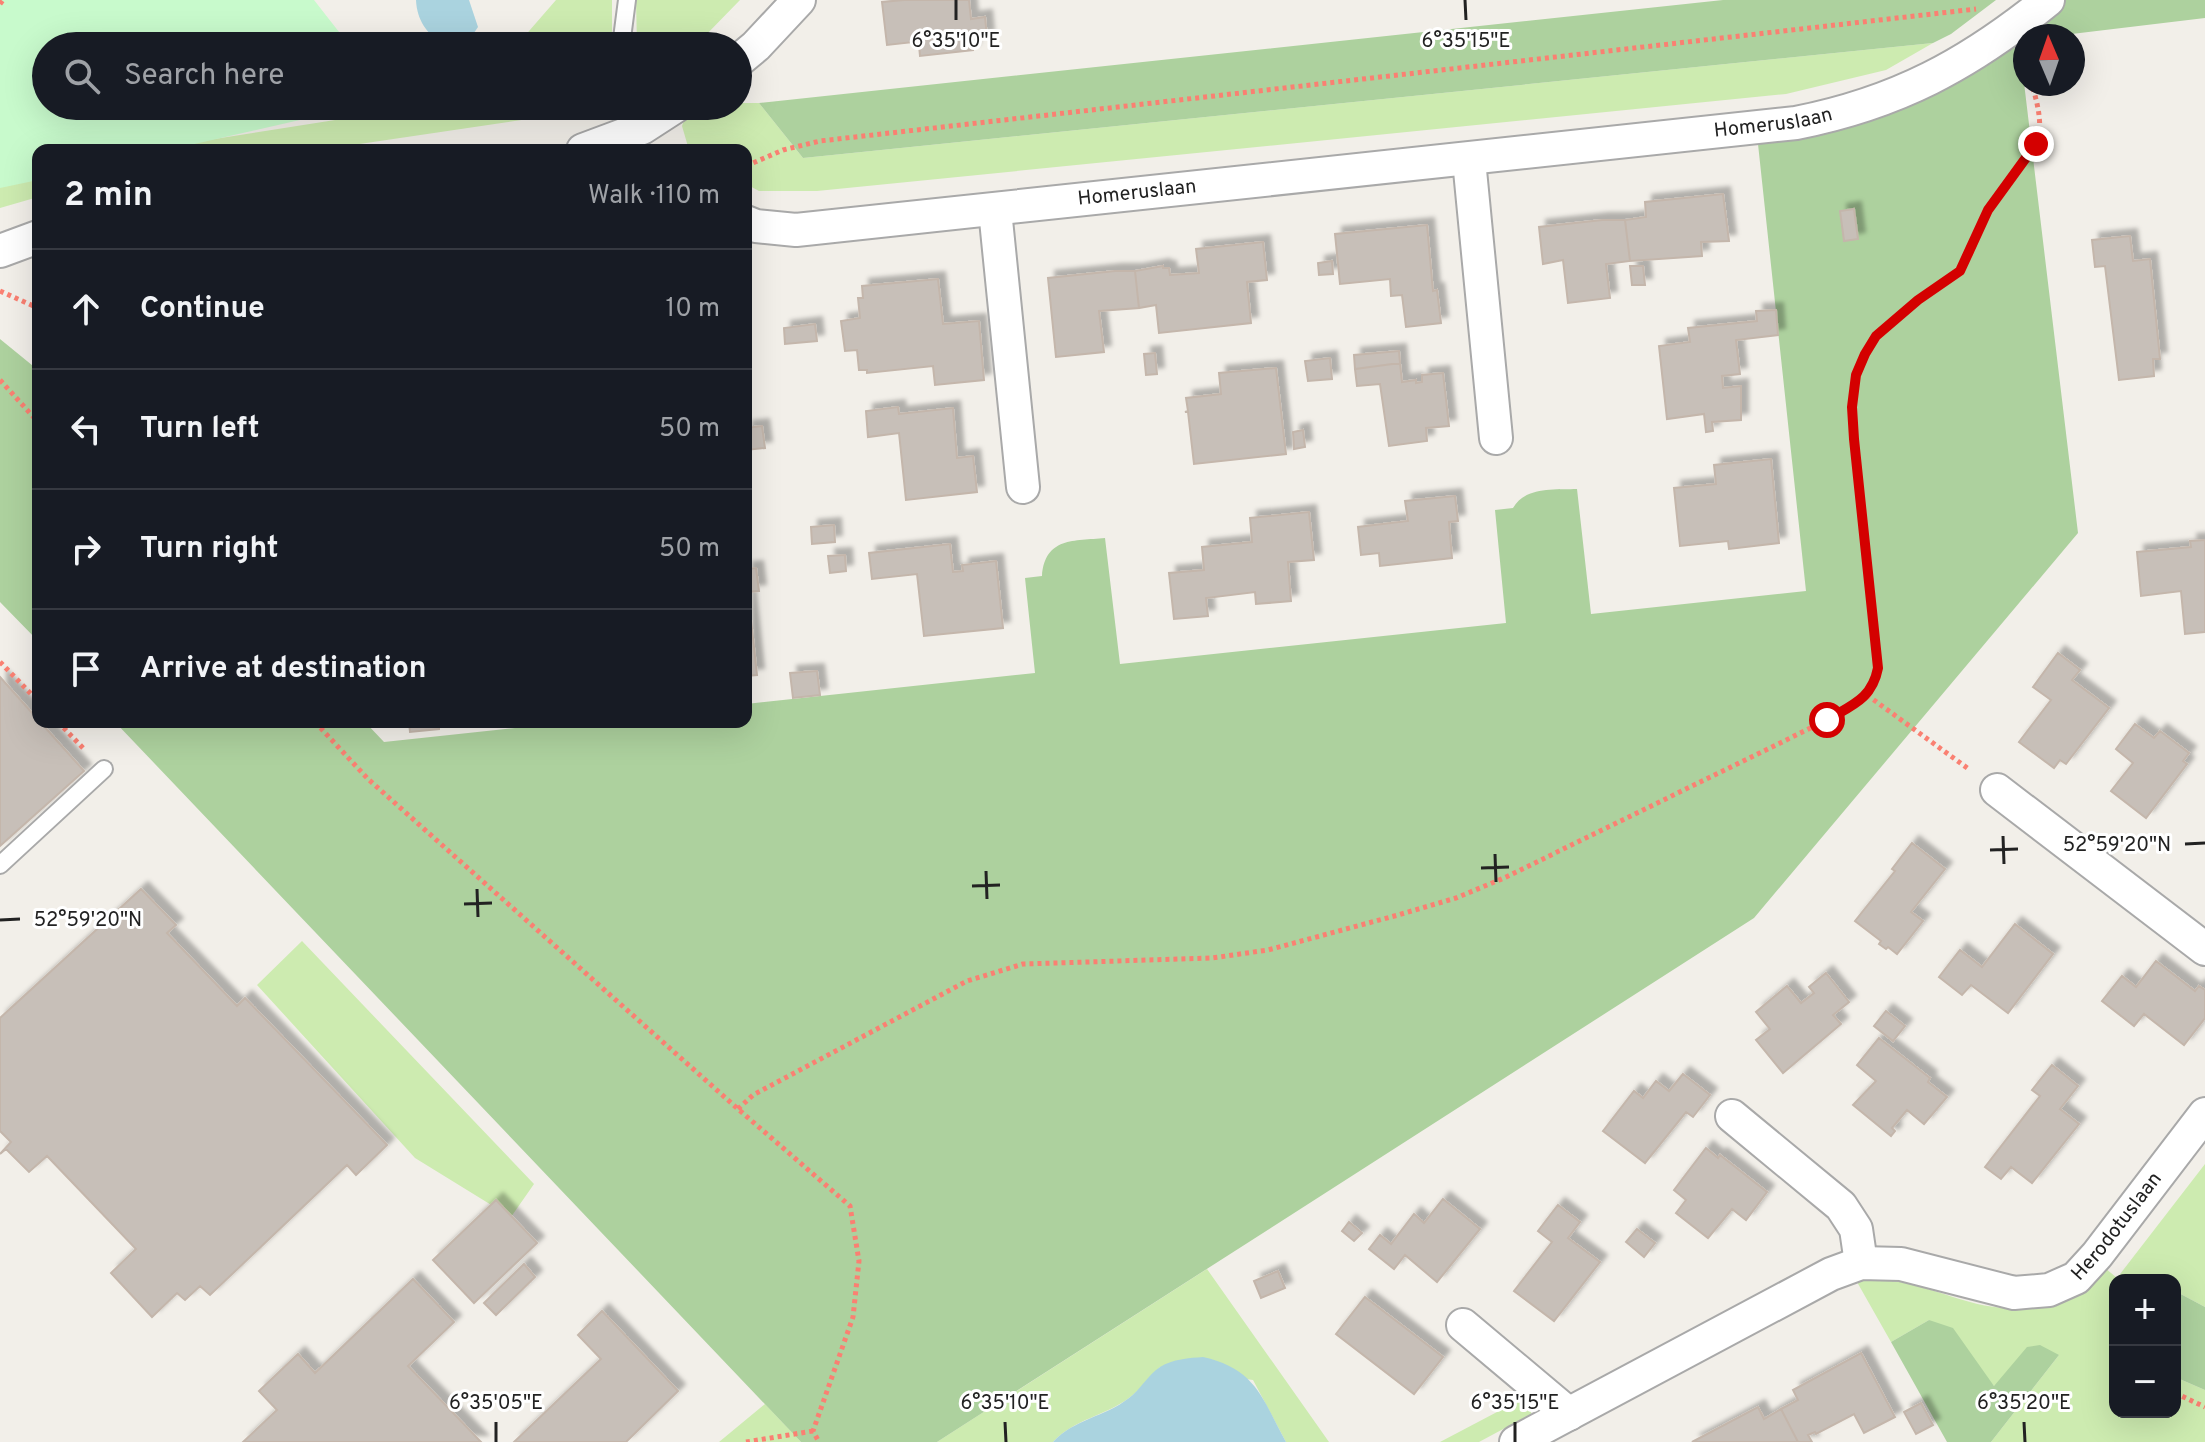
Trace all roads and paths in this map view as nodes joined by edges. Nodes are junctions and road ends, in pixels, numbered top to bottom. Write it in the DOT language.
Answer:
graph roads {
  1 [pos="627,0"];
  2 [pos="799,0"];
  3 [pos="2048,0"];
  4 [pos="2010,31"];
  5 [pos="623,32"];
  6 [pos="752,49"];
  7 [pos="2035,96"];
  8 [pos="643,128"];
  9 [pos="599,144"];
  10 [pos="1469,160"];
  11 [pos="752,163"];
  12 [pos="995,210"];
  13 [pos="752,224"];
  14 [pos="32,239"];
  15 [pos="0,251"];
  16 [pos="0,291"];
  17 [pos="32,305"];
  18 [pos="0,380"];
  19 [pos="32,415"];
  20 [pos="1496,438"];
  21 [pos="1023,487"];
  22 [pos="0,662"];
  23 [pos="32,695"];
  24 [pos="1867,695"];
  25 [pos="64,728"];
  26 [pos="321,728"];
  27 [pos="104,769"];
  28 [pos="1997,790"];
  29 [pos="0,865"];
  30 [pos="2205,949"];
  31 [pos="738,1109"];
  32 [pos="2205,1114"];
  33 [pos="1732,1116"];
  34 [pos="1861,1263"];
  35 [pos="1463,1325"];
  36 [pos="2181,1396"];
  37 [pos="2205,1407"];
  38 [pos="1569,1414"];
  39 [pos="813,1431"];
  40 [pos="746,1442"];
  41 [pos="819,1442"];
  42 [pos="1516,1442"];
  1 -- 5 [label="lane"];
  2 -- 6 [label="street"];
  3 -- 4 [label="street, Homeruslaan"];
  4 -- 10 [label="street, Homeruslaan"];
  4 -- 11 [label="path"];
  7 -- 24 [label="path"];
  8 -- 9 [label="street"];
  10 -- 12 [label="street, Homeruslaan"];
  10 -- 20 [label="street"];
  12 -- 13 [label="street, Homeruslaan"];
  12 -- 21 [label="street"];
  14 -- 15 [label="street"];
  16 -- 17 [label="path"];
  18 -- 19 [label="path"];
  22 -- 23 [label="path"];
  24 -- 28 [label="path"];
  24 -- 31 [label="path"];
  25 -- 27 [label="path"];
  26 -- 31 [label="path"];
  27 -- 29 [label="lane"];
  28 -- 30 [label="street"];
  31 -- 39 [label="path"];
  32 -- 34 [label="street, Herodotuslaan"];
  33 -- 34 [label="street"];
  34 -- 38 [label="street, Herodotuslaan"];
  35 -- 38 [label="street"];
  36 -- 37 [label="path"];
  38 -- 42 [label="street, Herodotuslaan"];
  39 -- 40 [label="path"];
  39 -- 41 [label="path"];
}
